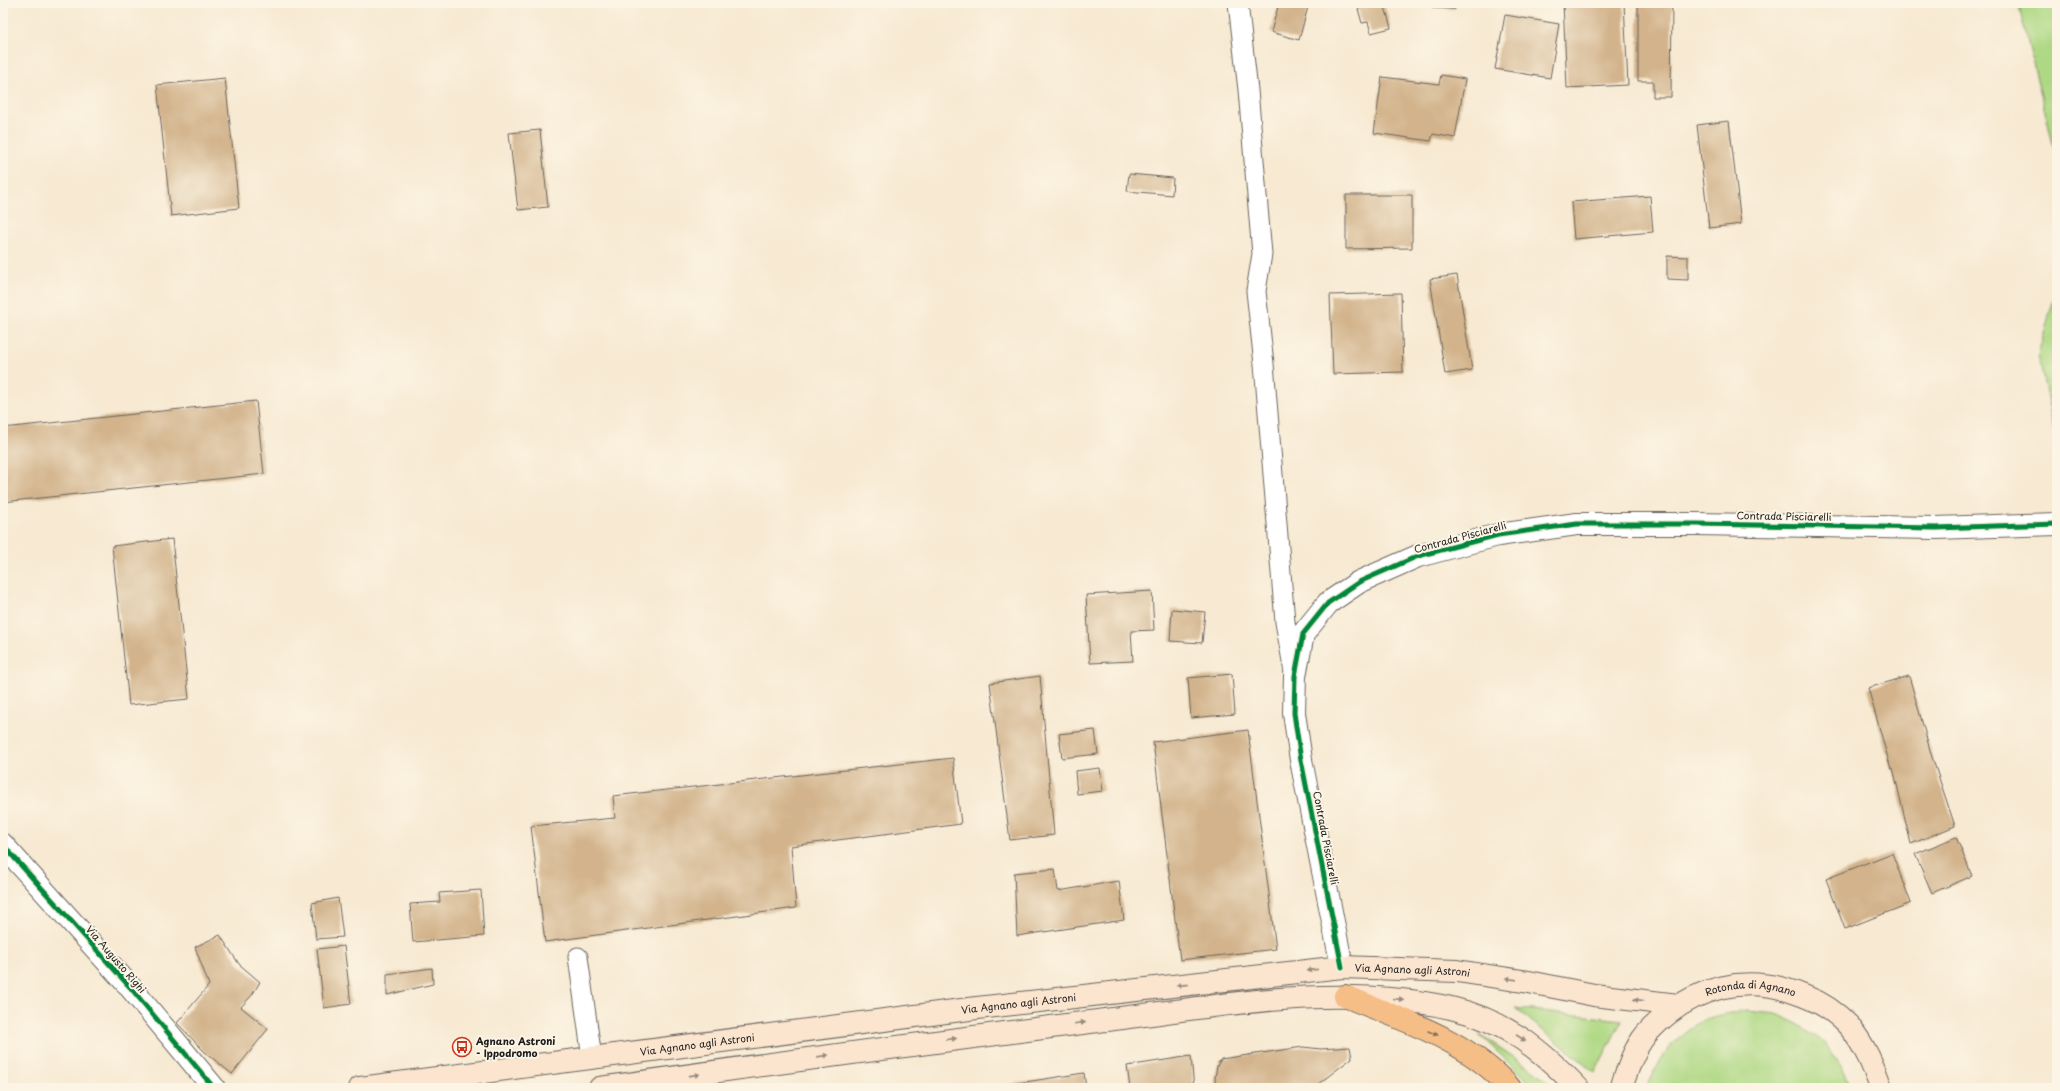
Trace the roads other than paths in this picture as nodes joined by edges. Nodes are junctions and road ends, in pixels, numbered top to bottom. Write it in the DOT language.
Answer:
graph roads {
  1 [pos="1238,3"];
  2 [pos="2057,524"];
  3 [pos="1295,676"];
  4 [pos="3,845"];
  5 [pos="578,957"];
  6 [pos="1342,967"];
  7 [pos="1345,996"];
  8 [pos="1678,1005"];
  9 [pos="592,1058"];
  10 [pos="214,1088"];
  11 [pos="360,1088"];
  12 [pos="600,1088"];
  13 [pos="1510,1088"];
  14 [pos="1578,1088"];
  15 [pos="1621,1088"];
  16 [pos="1881,1088"];
  1 -- 3 [label="lane"];
  2 -- 3 [label="street, Contrada Pisciarelli"];
  3 -- 6 [label="street, Contrada Pisciarelli"];
  4 -- 10 [label="street, Via Augusto Righi"];
  5 -- 9 [label="lane"];
  8 -- 6 [label="main road, Via Agnano agli Astroni, one-way"];
  6 -- 9 [label="main road, Via Agnano agli Astroni, one-way"];
  12 -- 7 [label="main road, one-way"];
  7 -- 13 [label="highway, one-way"];
  7 -- 14 [label="main road, one-way"];
  8 -- 15 [label="main road, Rotonda di Agnano"];
  8 -- 16 [label="main road, Rotonda di Agnano"];
  9 -- 11 [label="main road, Via Agnano agli Astroni"];
}
